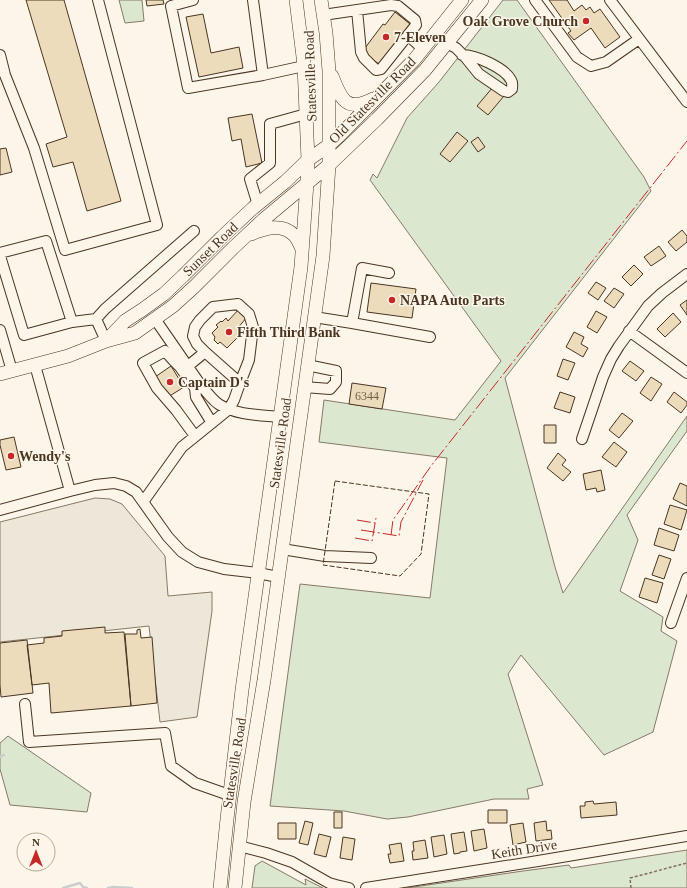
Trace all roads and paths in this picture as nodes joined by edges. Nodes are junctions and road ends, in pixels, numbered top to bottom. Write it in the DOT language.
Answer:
graph roads {
  1 [pos="98,0"];
  2 [pos="192,0"];
  3 [pos="253,0"];
  4 [pos="296,0"];
  5 [pos="321,0"];
  6 [pos="462,0"];
  7 [pos="482,0"];
  8 [pos="535,0"];
  9 [pos="610,0"];
  10 [pos="358,10"];
  11 [pos="323,15"];
  12 [pos="408,36"];
  13 [pos="639,39"];
  14 [pos="447,43"];
  15 [pos="423,49"];
  16 [pos="0,55"];
  17 [pos="462,55"];
  18 [pos="304,66"];
  19 [pos="329,70"];
  20 [pos="3,75"];
  21 [pos="262,75"];
  22 [pos="380,95"];
  23 [pos="687,102"];
  24 [pos="306,114"];
  25 [pos="329,145"];
  26 [pos="308,160"];
  27 [pos="329,165"];
  28 [pos="308,183"];
  29 [pos="258,205"];
  30 [pos="194,231"];
  31 [pos="244,237"];
  32 [pos="302,250"];
  33 [pos="0,253"];
  34 [pos="0,256"];
  35 [pos="389,273"];
  36 [pos="687,274"];
  37 [pos="314,317"];
  38 [pos="96,319"];
  39 [pos="155,319"];
  40 [pos="72,322"];
  41 [pos="352,322"];
  42 [pos="0,330"];
  43 [pos="630,331"];
  44 [pos="430,337"];
  45 [pos="106,341"];
  46 [pos="205,352"];
  47 [pos="35,365"];
  48 [pos="308,365"];
  49 [pos="188,366"];
  50 [pos="6,373"];
  51 [pos="687,373"];
  52 [pos="240,383"];
  53 [pos="304,387"];
  54 [pos="229,409"];
  55 [pos="279,417"];
  56 [pos="212,423"];
  57 [pos="195,436"];
  58 [pos="582,439"];
  59 [pos="70,491"];
  60 [pos="143,502"];
  61 [pos="0,510"];
  62 [pos="282,548"];
  63 [pos="371,558"];
  64 [pos="258,573"];
  65 [pos="278,577"];
  66 [pos="687,578"];
  67 [pos="671,623"];
  68 [pos="25,704"];
  69 [pos="229,795"];
  70 [pos="687,836"];
  71 [pos="239,846"];
  72 [pos="687,862"];
  73 [pos="220,888"];
  74 [pos="236,888"];
  75 [pos="349,888"];
  76 [pos="366,888"];
  77 [pos="631,888"];
  1 -- 20 [label="street"];
  2 -- 21 [label="street"];
  3 -- 21 [label="street"];
  4 -- 18 [label="main road, Statesville Road"];
  5 -- 11 [label="main road, Statesville Road"];
  6 -- 15 [label="main road, Old Statesville Road"];
  7 -- 14 [label="main road, Old Statesville Road"];
  8 -- 13 [label="street"];
  9 -- 13 [label="street"];
  10 -- 11 [label="street"];
  10 -- 12 [label="street"];
  10 -- 12 [label="street"];
  11 -- 19 [label="main road, Statesville Road"];
  12 -- 15 [label="street"];
  13 -- 23 [label="street"];
  14 -- 17 [label="street"];
  14 -- 27 [label="main road, Old Statesville Road"];
  15 -- 22 [label="main road, Old Statesville Road"];
  16 -- 20 [label="street"];
  17 -- 17 [label="street"];
  18 -- 21 [label="street"];
  18 -- 24 [label="main road, Statesville Road"];
  19 -- 22 [label="main road"];
  19 -- 25 [label="main road, Statesville Road"];
  22 -- 25 [label="main road, Old Statesville Road"];
  24 -- 26 [label="main road, Statesville Road"];
  24 -- 29 [label="street"];
  25 -- 26 [label="main road, Old Statesville Road"];
  25 -- 27 [label="main road, Statesville Road"];
  26 -- 28 [label="main road, Statesville Road"];
  26 -- 29 [label="main road, Sunset Road"];
  27 -- 28 [label="main road, Sunset Road"];
  27 -- 37 [label="main road, Statesville Road"];
  28 -- 31 [label="main road, Sunset Road"];
  28 -- 32 [label="main road, Statesville Road"];
  29 -- 45 [label="main road, Sunset Road"];
  30 -- 38 [label="street"];
  31 -- 32 [label="main road"];
  31 -- 39 [label="main road, Sunset Road"];
  32 -- 55 [label="main road, Statesville Road"];
  33 -- 40 [label="street"];
  34 -- 40 [label="street"];
  35 -- 41 [label="street"];
  36 -- 43 [label="street"];
  37 -- 41 [label="street"];
  37 -- 48 [label="main road, Statesville Road"];
  38 -- 40 [label="street"];
  38 -- 45 [label="street"];
  39 -- 45 [label="main road, Sunset Road"];
  39 -- 49 [label="street"];
  41 -- 44 [label="street"];
  42 -- 50 [label="street"];
  43 -- 51 [label="street"];
  43 -- 58 [label="street"];
  45 -- 47 [label="main road, Sunset Road"];
  46 -- 49 [label="street"];
  46 -- 52 [label="street"];
  46 -- 52 [label="street"];
  47 -- 50 [label="main road, Sunset Road"];
  47 -- 59 [label="street"];
  48 -- 53 [label="main road, Statesville Road"];
  48 -- 53 [label="street"];
  49 -- 54 [label="street"];
  52 -- 54 [label="street"];
  53 -- 62 [label="main road, Statesville Road"];
  54 -- 55 [label="street"];
  54 -- 56 [label="street"];
  55 -- 64 [label="main road, Statesville Road"];
  56 -- 57 [label="street"];
  56 -- 57 [label="street"];
  57 -- 60 [label="street"];
  59 -- 60 [label="street"];
  59 -- 61 [label="street"];
  60 -- 64 [label="street"];
  62 -- 63 [label="street"];
  62 -- 65 [label="main road, Statesville Road"];
  64 -- 65 [label="street"];
  64 -- 69 [label="main road, Statesville Road"];
  65 -- 71 [label="main road, Statesville Road"];
  66 -- 67 [label="street"];
  68 -- 69 [label="street"];
  69 -- 73 [label="main road, Statesville Road"];
  70 -- 76 [label="street, Keith Drive"];
  71 -- 74 [label="main road, Statesville Road"];
  71 -- 75 [label="street"];
  72 -- 77 [label="path"];
}
